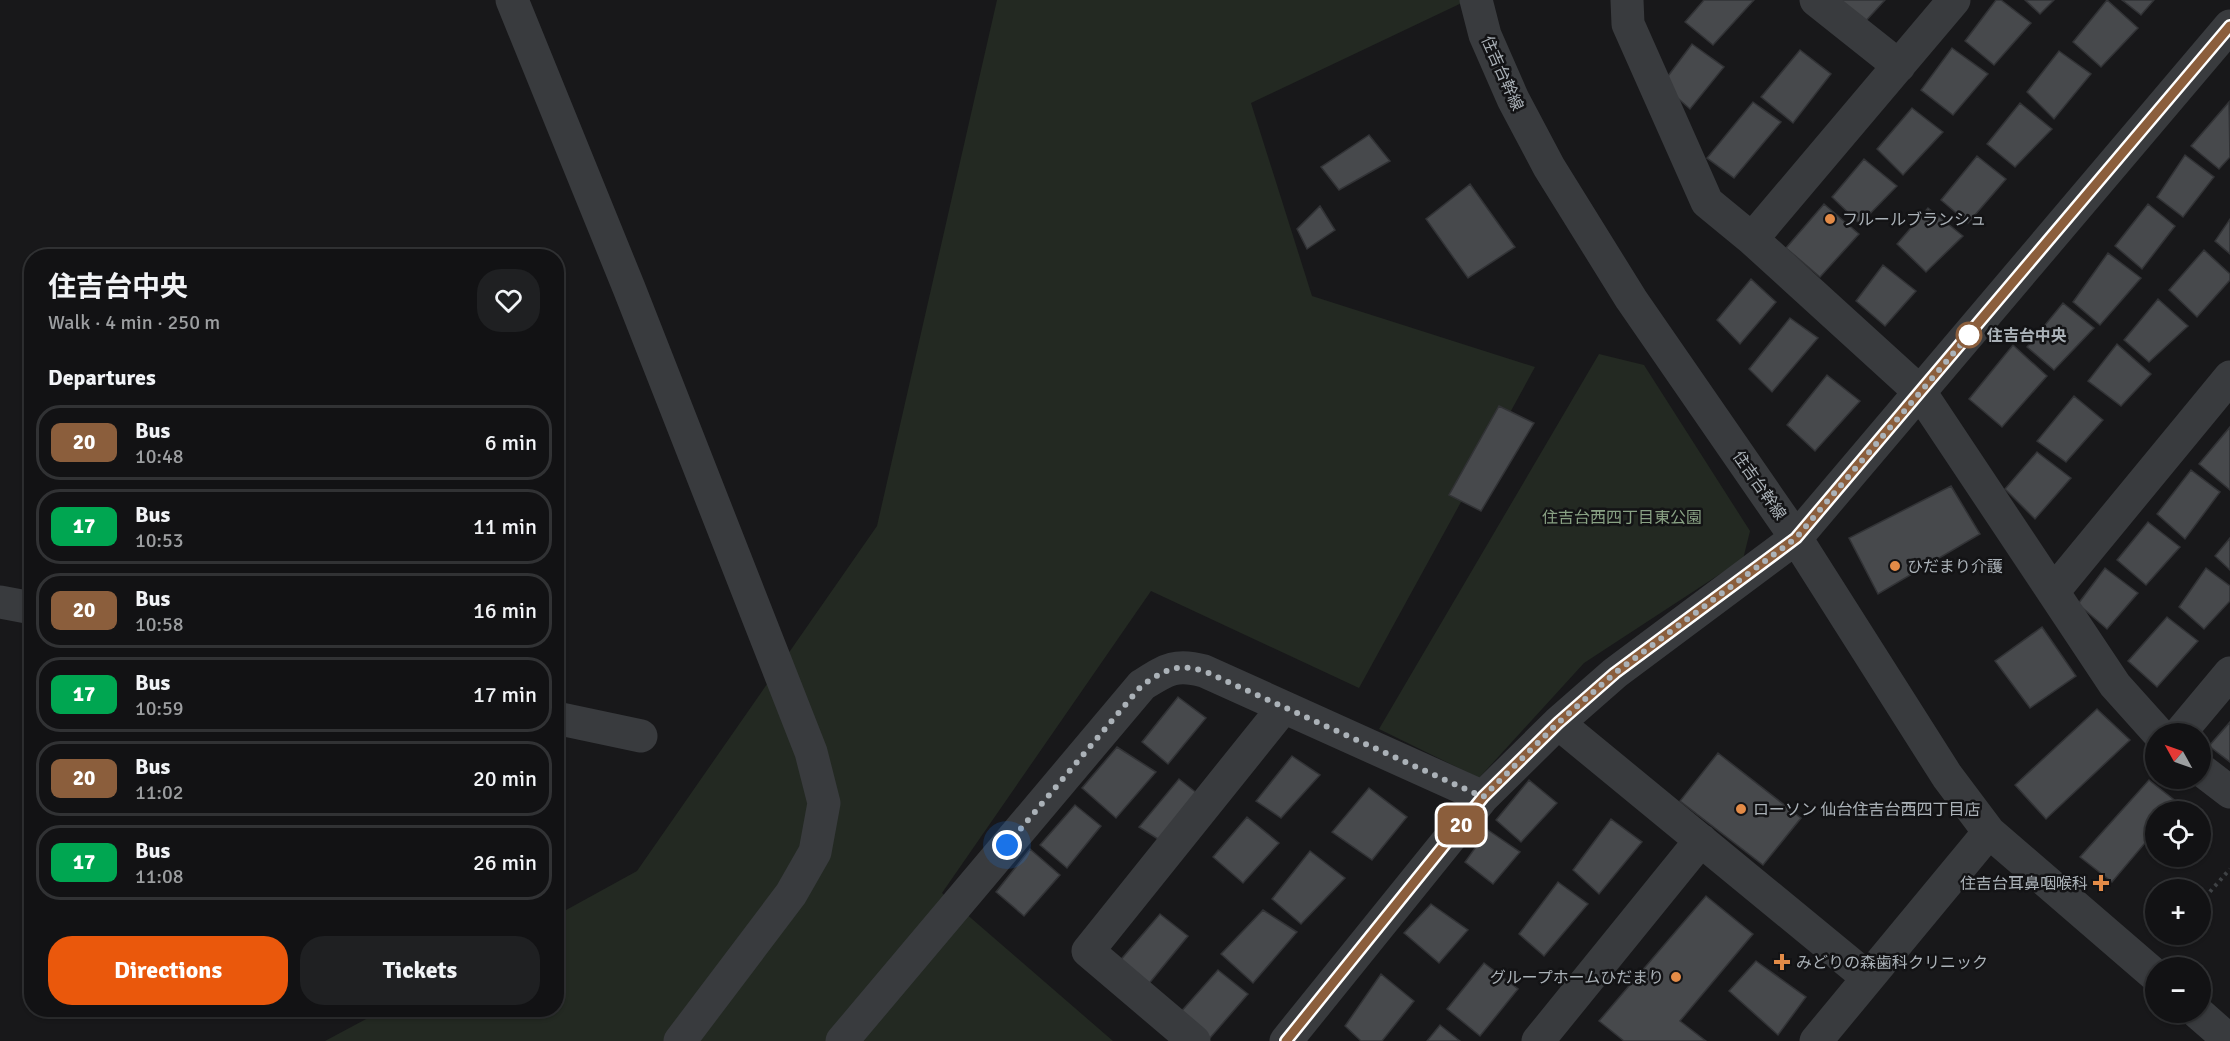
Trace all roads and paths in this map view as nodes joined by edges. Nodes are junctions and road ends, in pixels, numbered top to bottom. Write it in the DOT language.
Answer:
graph roads {
  1 [pos="512,0"];
  2 [pos="1476,0"];
  3 [pos="1627,0"];
  4 [pos="1816,0"];
  5 [pos="1954,0"];
  6 [pos="2230,26"];
  7 [pos="1899,66"];
  8 [pos="1752,239"];
  9 [pos="2230,377"];
  10 [pos="1920,392"];
  11 [pos="1796,538"];
  12 [pos="2053,592"];
  13 [pos="0,602"];
  14 [pos="24,607"];
  15 [pos="2230,673"];
  16 [pos="1283,708"];
  17 [pos="564,720"];
  18 [pos="1558,723"];
  19 [pos="2149,723"];
  20 [pos="2188,723"];
  21 [pos="641,736"];
  22 [pos="2211,777"];
  23 [pos="2230,792"];
  24 [pos="1483,797"];
  25 [pos="1989,832"];
  26 [pos="1701,840"];
  27 [pos="2230,868"];
  28 [pos="2211,890"];
  29 [pos="2145,967"];
  30 [pos="1868,978"];
  31 [pos="2210,1023"];
  32 [pos="680,1041"];
  33 [pos="842,1041"];
  34 [pos="1194,1041"];
  35 [pos="1286,1041"];
  36 [pos="1538,1041"];
  37 [pos="1816,1041"];
  38 [pos="2230,1041"];
  1 -- 32 [label="street"];
  2 -- 11 [label="street, 住吉台幹線"];
  3 -- 8 [label="street"];
  4 -- 7 [label="street"];
  5 -- 7 [label="street"];
  6 -- 10 [label="street"];
  7 -- 8 [label="street"];
  8 -- 10 [label="street"];
  9 -- 12 [label="street"];
  10 -- 11 [label="street"];
  10 -- 12 [label="street"];
  11 -- 18 [label="street"];
  11 -- 25 [label="street, 住吉台幹線"];
  12 -- 19 [label="street"];
  13 -- 14 [label="street"];
  15 -- 20 [label="street"];
  16 -- 24 [label="street"];
  16 -- 33 [label="street"];
  16 -- 34 [label="street"];
  17 -- 21 [label="street"];
  18 -- 24 [label="street"];
  18 -- 26 [label="street"];
  22 -- 23 [label="street"];
  24 -- 35 [label="street"];
  25 -- 29 [label="street, 住吉台幹線"];
  25 -- 30 [label="street"];
  26 -- 30 [label="street"];
  26 -- 36 [label="street"];
  27 -- 28 [label="path"];
  30 -- 37 [label="street"];
  31 -- 38 [label="street"];
}
